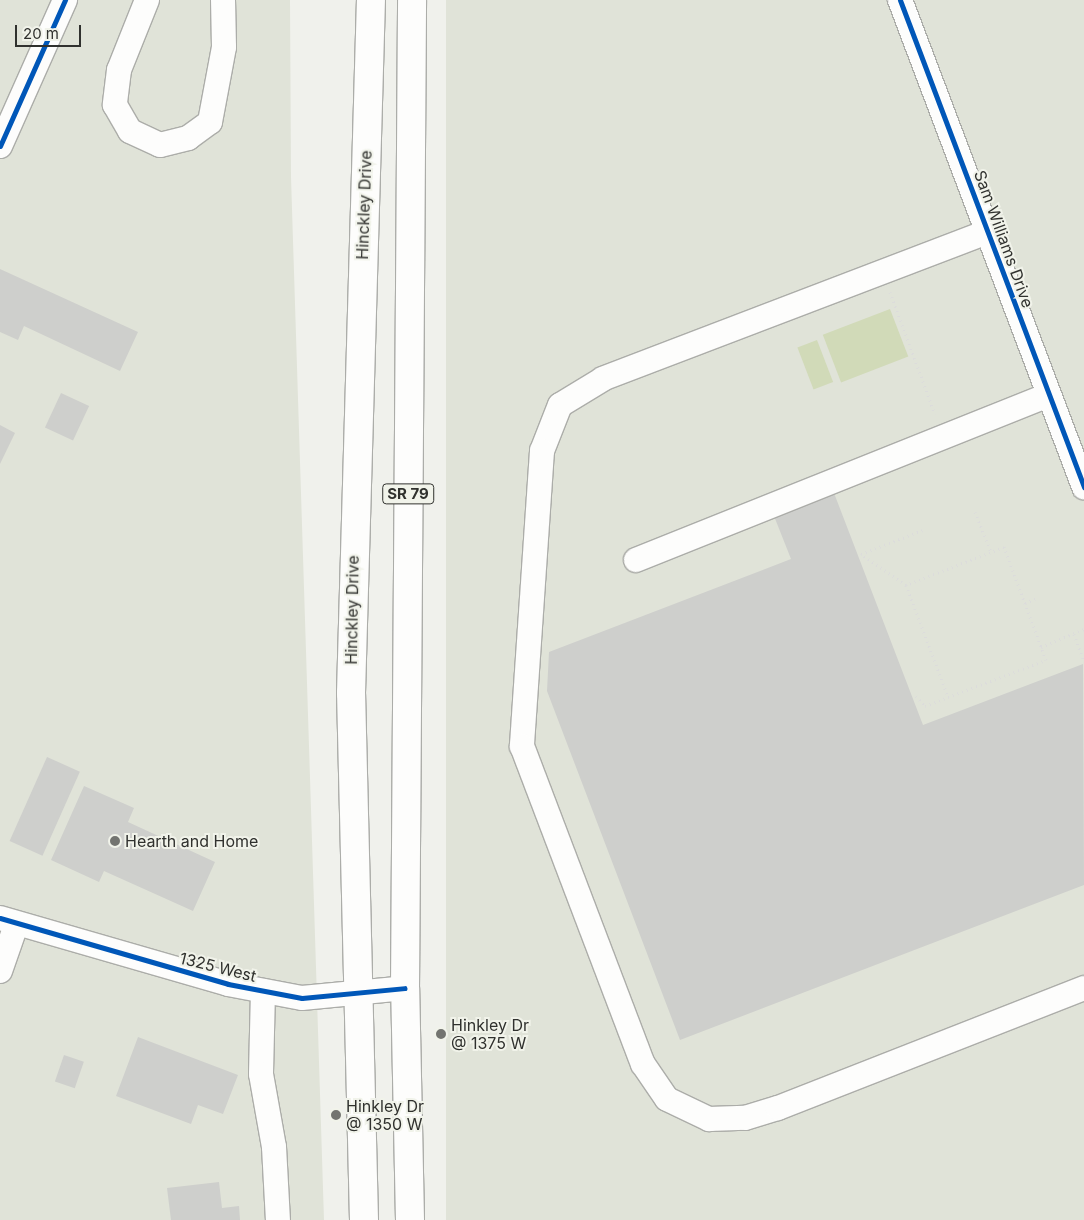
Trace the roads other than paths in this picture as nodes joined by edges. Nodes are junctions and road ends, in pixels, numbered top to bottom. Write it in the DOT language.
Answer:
graph roads {
  1 [pos="65,0"];
  2 [pos="147,0"];
  3 [pos="223,0"];
  4 [pos="371,0"];
  5 [pos="412,0"];
  6 [pos="900,0"];
  7 [pos="0,146"];
  8 [pos="988,232"];
  9 [pos="1048,395"];
  10 [pos="1084,488"];
  11 [pos="636,560"];
  12 [pos="8,922"];
  13 [pos="0,970"];
  14 [pos="405,988"];
  15 [pos="1084,988"];
  16 [pos="263,991"];
  17 [pos="357,993"];
  18 [pos="278,1220"];
  19 [pos="364,1220"];
  20 [pos="410,1220"];
  1 -- 7 [label="street"];
  2 -- 3 [label="street"];
  4 -- 17 [label="main road, Hinckley Drive"];
  5 -- 14 [label="main road, SR 79"];
  6 -- 8 [label="street, Sam Williams Drive"];
  8 -- 9 [label="street, Sam Williams Drive"];
  8 -- 15 [label="street"];
  9 -- 10 [label="street, Sam Williams Drive"];
  9 -- 11 [label="street"];
  12 -- 13 [label="street"];
  12 -- 16 [label="street, 1325 West"];
  14 -- 17 [label="street, 1325 West"];
  14 -- 20 [label="main road, SR 79"];
  16 -- 17 [label="street, 1325 West"];
  16 -- 18 [label="street"];
  17 -- 19 [label="main road, Hinckley Drive"];
}
